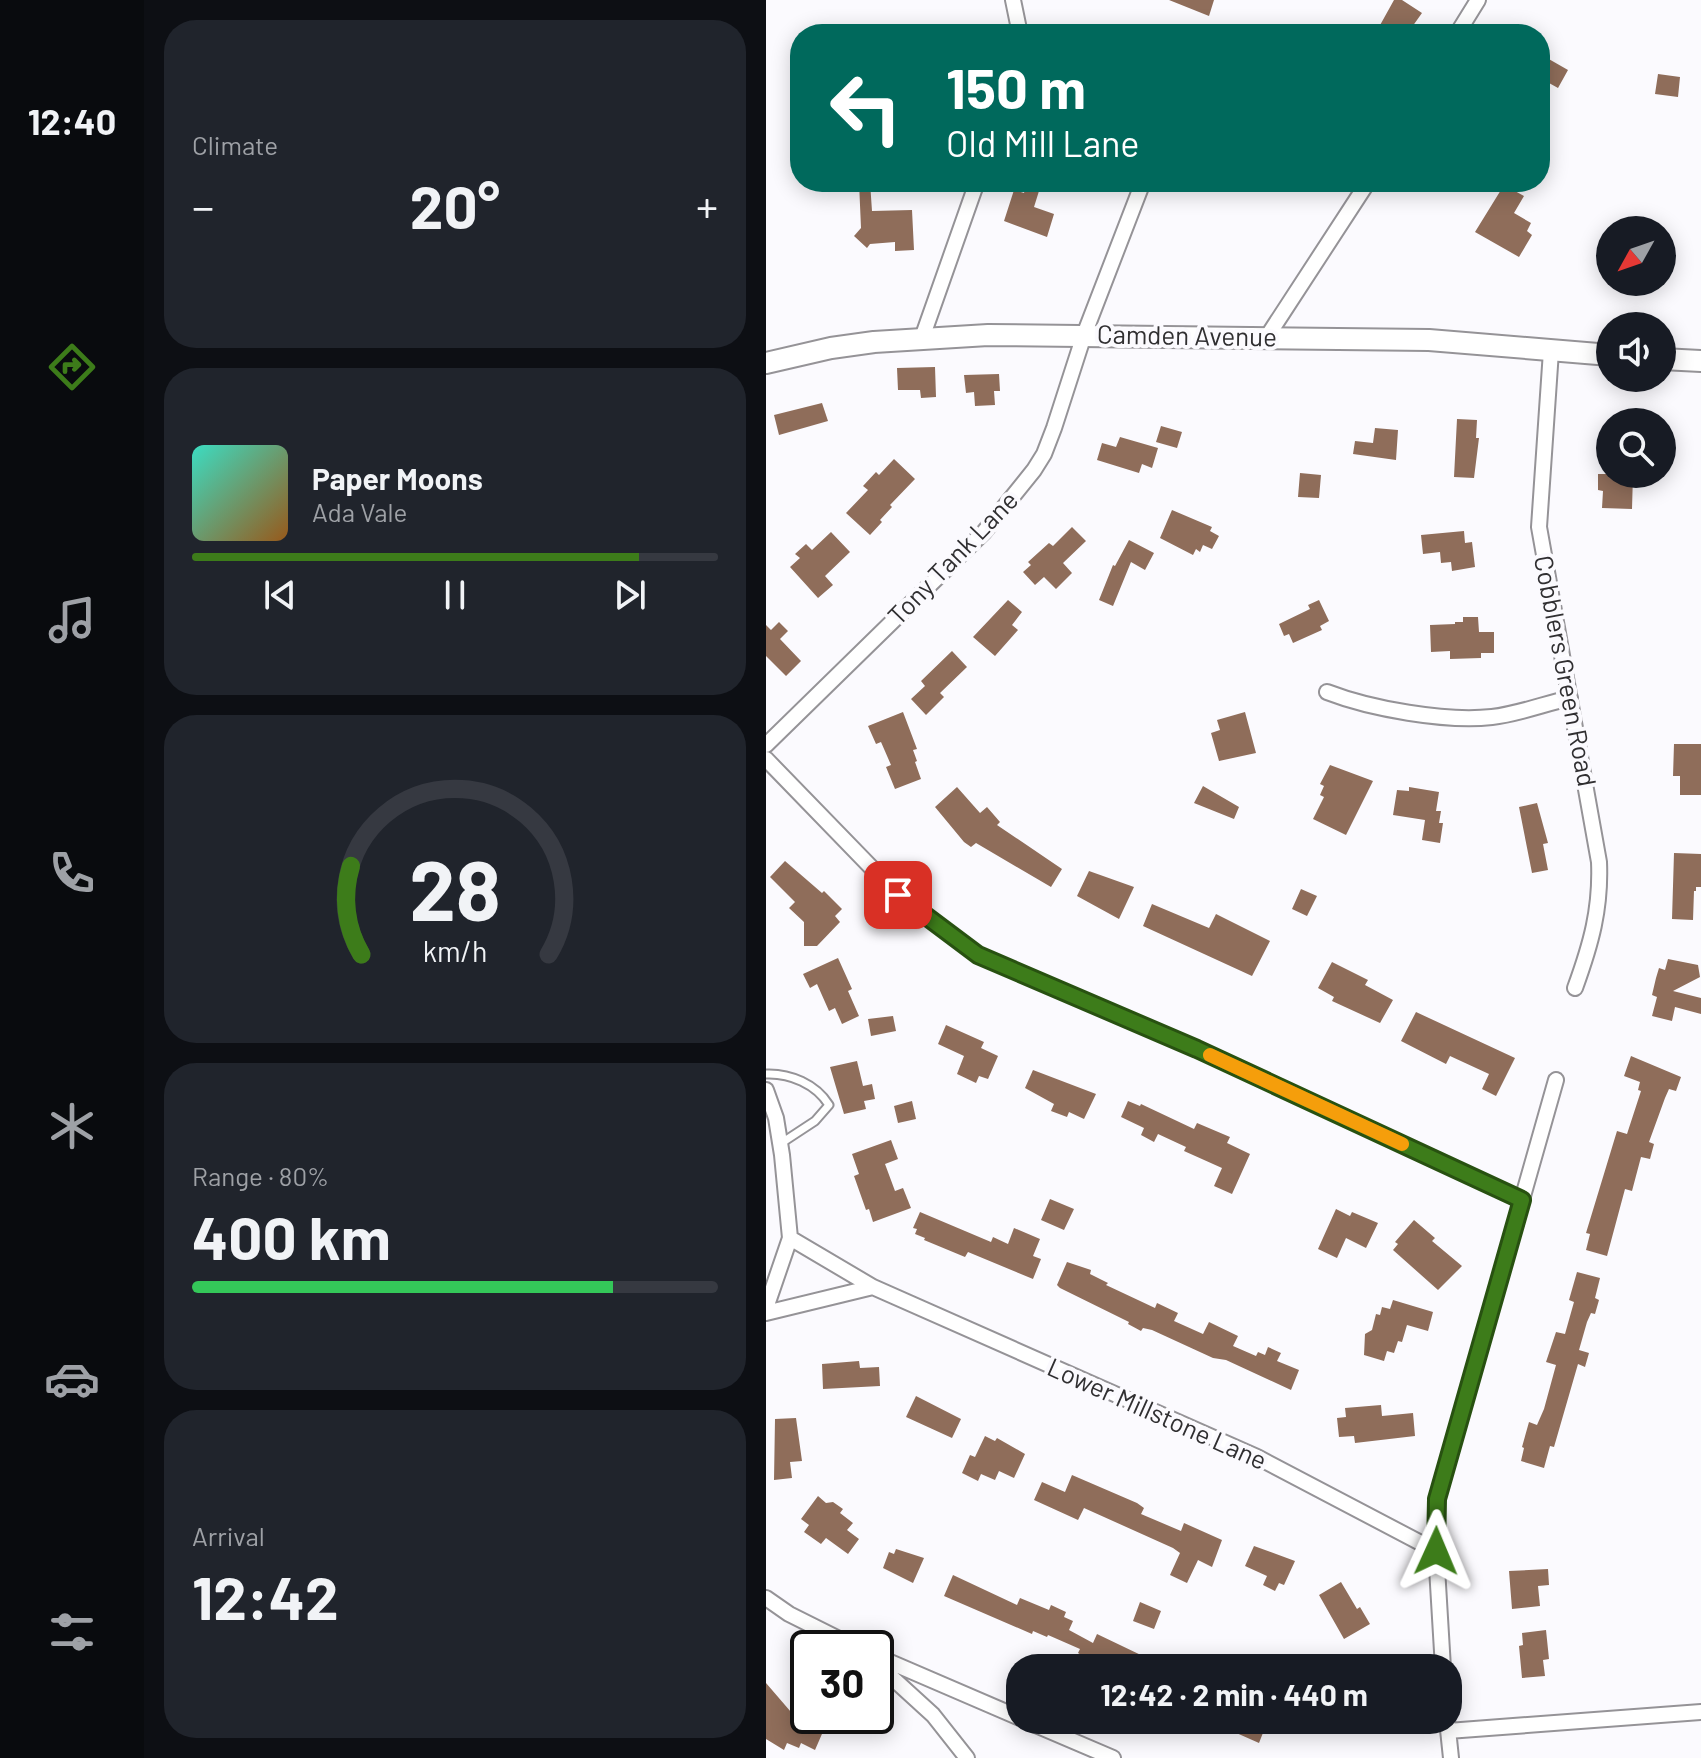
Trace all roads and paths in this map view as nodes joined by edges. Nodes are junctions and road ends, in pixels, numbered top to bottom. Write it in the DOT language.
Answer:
graph roads {
  1 [pos="1013,0"];
  2 [pos="1478,0"];
  3 [pos="1018,24"];
  4 [pos="1463,24"];
  5 [pos="973,192"];
  6 [pos="1139,192"];
  7 [pos="1361,192"];
  8 [pos="1084,335"];
  9 [pos="1267,337"];
  10 [pos="922,338"];
  11 [pos="1551,351"];
  12 [pos="1596,354"];
  13 [pos="1676,360"];
  14 [pos="1701,361"];
  15 [pos="766,363"];
  16 [pos="1327,692"];
  17 [pos="1570,698"];
  18 [pos="766,745"];
  19 [pos="766,759"];
  20 [pos="1575,988"];
  21 [pos="766,1074"];
  22 [pos="1556,1080"];
  23 [pos="766,1090"];
  24 [pos="780,1144"];
  25 [pos="1522,1200"];
  26 [pos="790,1238"];
  27 [pos="873,1287"];
  28 [pos="766,1311"];
  29 [pos="1436,1551"];
  30 [pos="766,1598"];
  31 [pos="821,1630"];
  32 [pos="1442,1654"];
  33 [pos="894,1664"];
  34 [pos="894,1679"];
  35 [pos="1006,1712"];
  36 [pos="1701,1712"];
  37 [pos="1462,1725"];
  38 [pos="1057,1734"];
  39 [pos="1449,1734"];
  40 [pos="967,1758"];
  41 [pos="1113,1758"];
  42 [pos="1451,1758"];
  1 -- 3 [label="street"];
  2 -- 4 [label="street"];
  5 -- 10 [label="street"];
  6 -- 8 [label="street, Tony Tank Lane"];
  7 -- 9 [label="street"];
  8 -- 9 [label="street, Camden Avenue"];
  8 -- 10 [label="street, Camden Avenue"];
  8 -- 18 [label="street, Tony Tank Lane"];
  9 -- 11 [label="street, Camden Avenue"];
  10 -- 15 [label="street, Camden Avenue"];
  11 -- 12 [label="street, Camden Avenue"];
  11 -- 17 [label="street, Cobblers Green Road"];
  13 -- 14 [label="street"];
  16 -- 17 [label="street"];
  17 -- 20 [label="street, Cobblers Green Road"];
  19 -- 25 [label="street"];
  21 -- 24 [label="lane"];
  22 -- 25 [label="street"];
  23 -- 24 [label="street"];
  24 -- 26 [label="street"];
  25 -- 29 [label="street"];
  26 -- 27 [label="street, Lower Millstone Lane"];
  26 -- 28 [label="street"];
  27 -- 28 [label="street"];
  27 -- 29 [label="street, Lower Millstone Lane"];
  29 -- 32 [label="street"];
  30 -- 31 [label="street"];
  33 -- 35 [label="street"];
  34 -- 40 [label="street"];
  36 -- 37 [label="street"];
  38 -- 41 [label="street"];
  39 -- 42 [label="street"];
}
